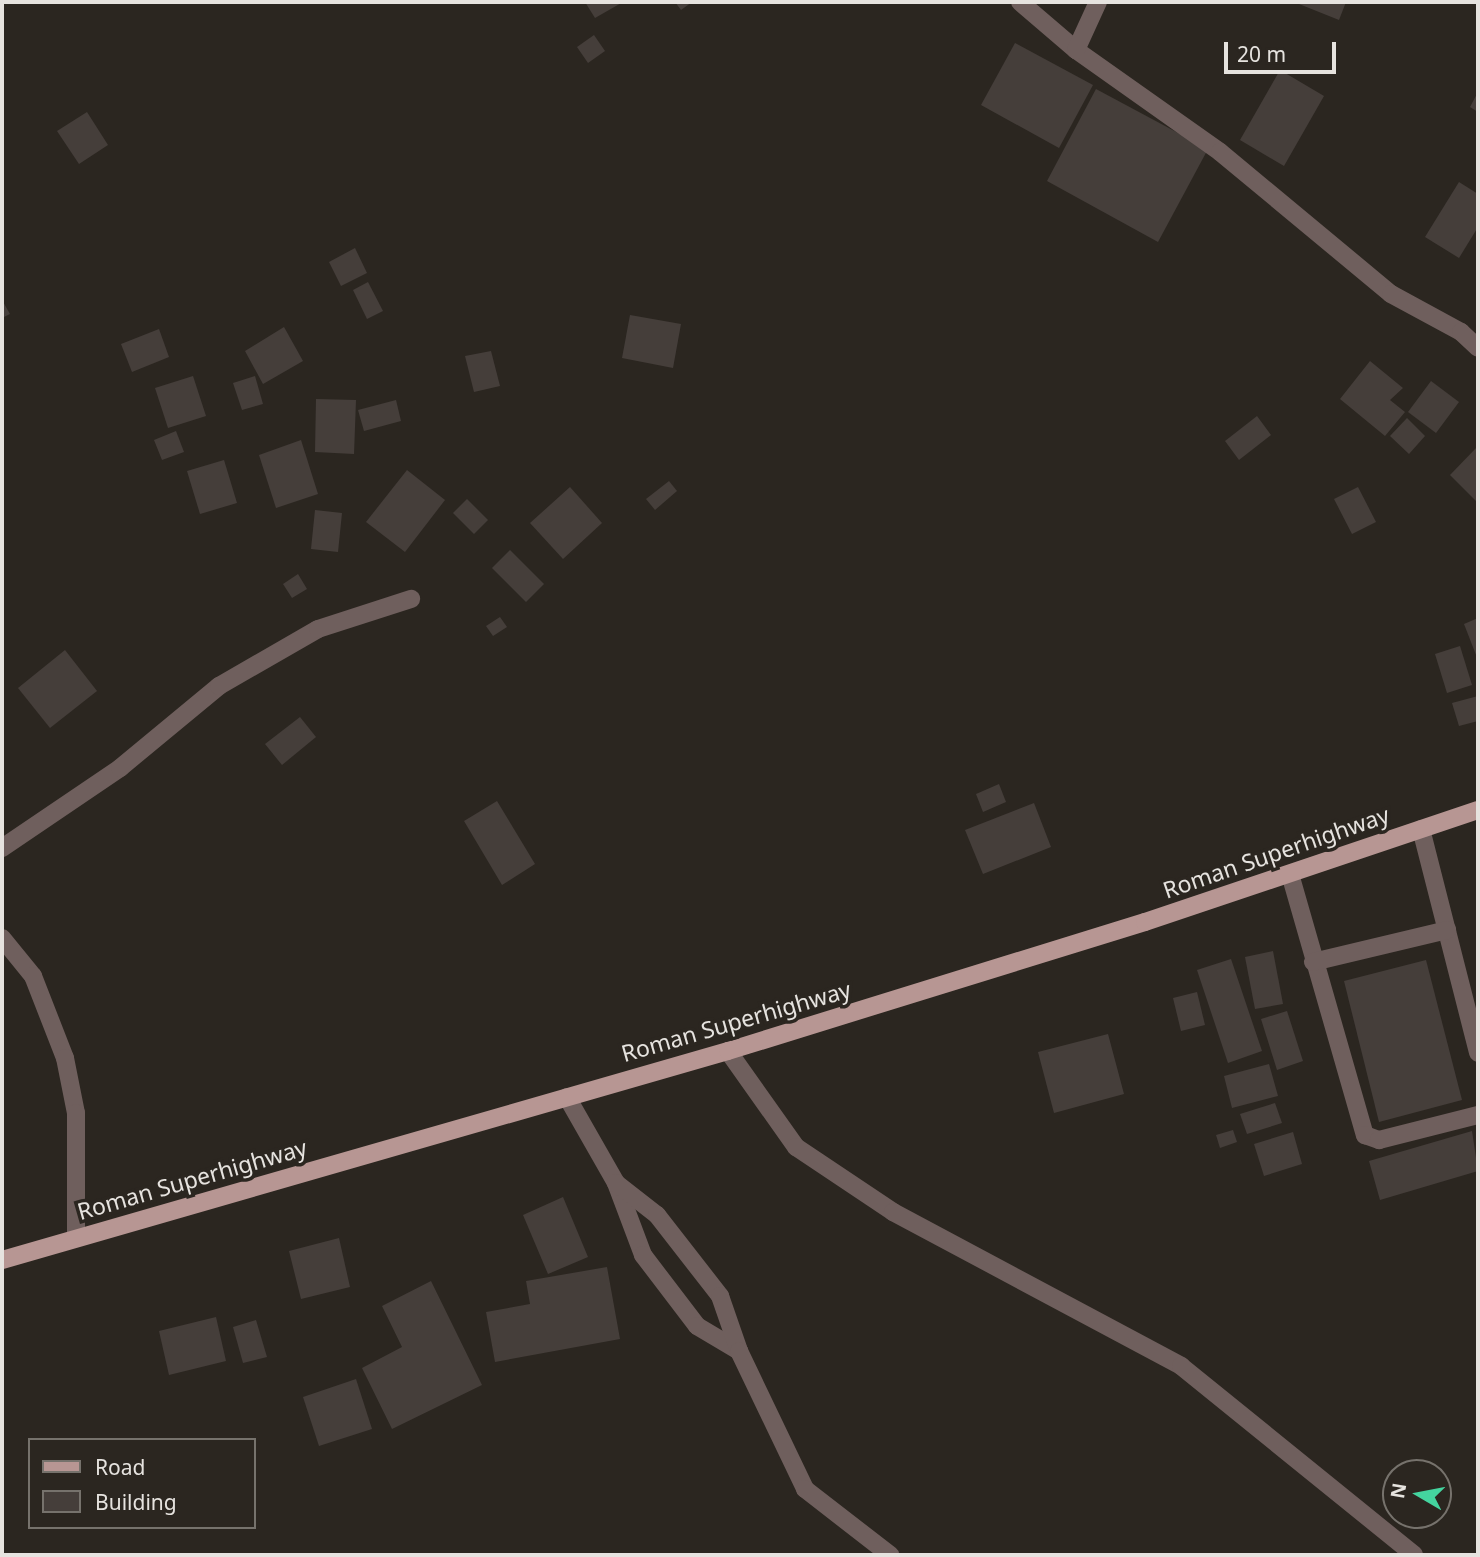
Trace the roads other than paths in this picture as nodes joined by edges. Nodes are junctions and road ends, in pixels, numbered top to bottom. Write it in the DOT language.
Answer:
graph roads {
  1 [pos="1020,2"];
  2 [pos="1098,2"];
  3 [pos="1076,50"];
  4 [pos="1478,348"];
  5 [pos="411,599"];
  6 [pos="1478,810"];
  7 [pos="1421,829"];
  8 [pos="2,848"];
  9 [pos="1290,874"];
  10 [pos="1447,930"];
  11 [pos="2,938"];
  12 [pos="1313,962"];
  13 [pos="729,1051"];
  14 [pos="1478,1053"];
  15 [pos="567,1097"];
  16 [pos="1478,1115"];
  17 [pos="616,1183"];
  18 [pos="76,1238"];
  19 [pos="2,1260"];
  20 [pos="739,1351"];
  21 [pos="890,1555"];
  22 [pos="1414,1555"];
  1 -- 3 [label="street"];
  2 -- 3 [label="street"];
  3 -- 4 [label="street"];
  5 -- 8 [label="street"];
  6 -- 7 [label="main road, Roman Superhighway"];
  7 -- 9 [label="main road, Roman Superhighway"];
  7 -- 10 [label="street"];
  9 -- 12 [label="street"];
  9 -- 13 [label="main road, Roman Superhighway"];
  10 -- 12 [label="street"];
  10 -- 14 [label="street"];
  11 -- 18 [label="street"];
  12 -- 16 [label="street"];
  13 -- 15 [label="main road, Roman Superhighway"];
  13 -- 22 [label="street"];
  15 -- 17 [label="street"];
  15 -- 18 [label="main road, Roman Superhighway"];
  17 -- 20 [label="street"];
  17 -- 20 [label="street"];
  18 -- 19 [label="main road, Roman Superhighway"];
  20 -- 21 [label="street"];
}
